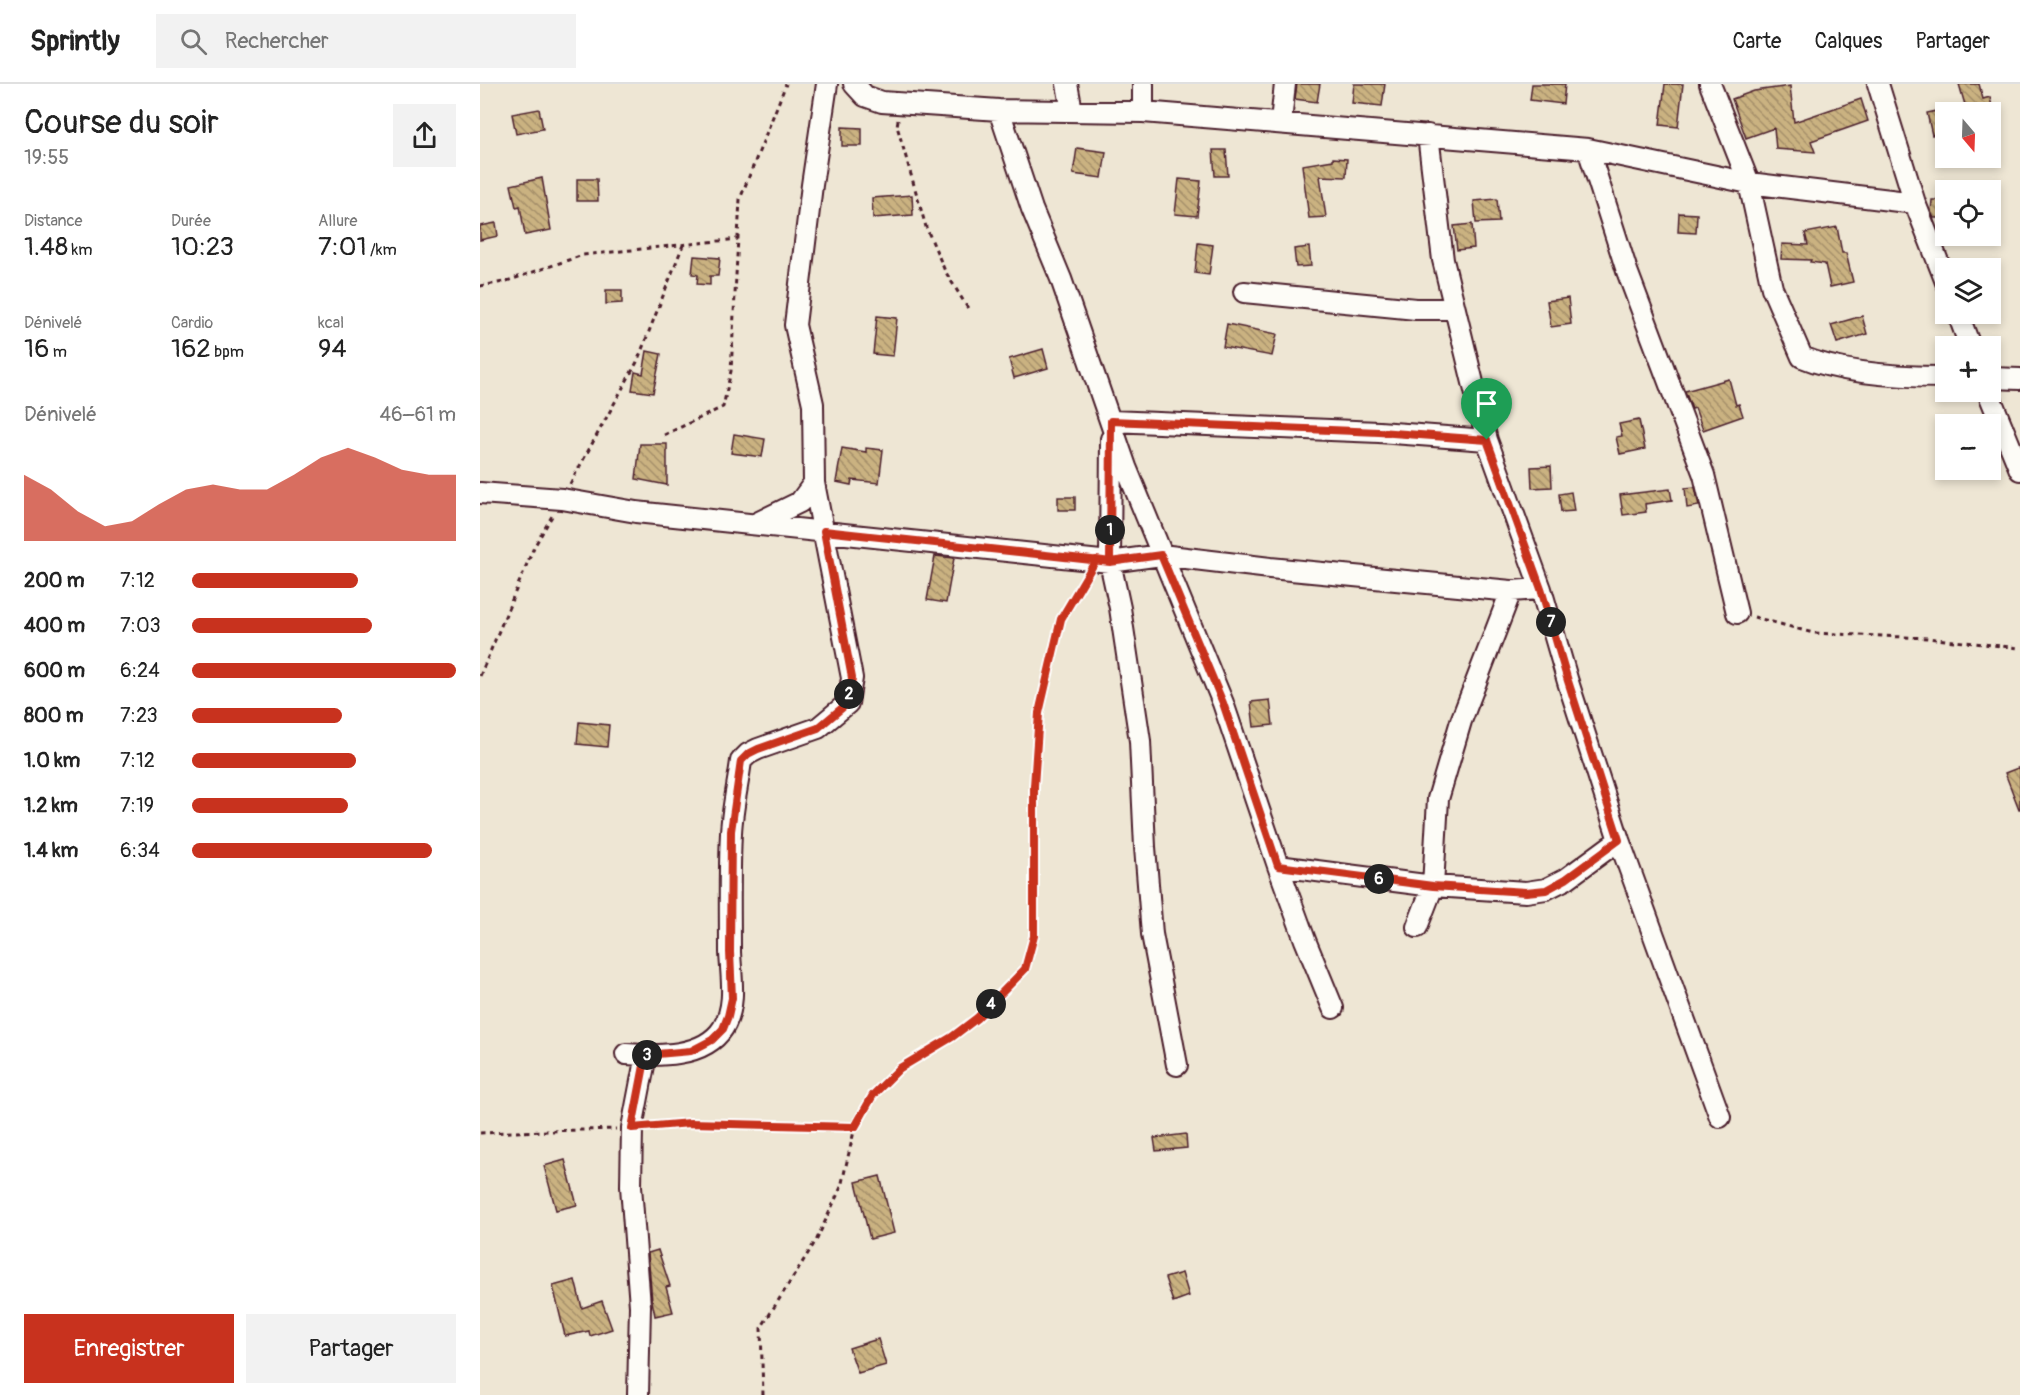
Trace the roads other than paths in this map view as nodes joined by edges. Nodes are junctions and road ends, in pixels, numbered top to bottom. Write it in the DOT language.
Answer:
graph roads {
  1 [pos="827,84"];
  2 [pos="854,84"];
  3 [pos="1067,84"];
  4 [pos="1143,84"];
  5 [pos="1285,84"];
  6 [pos="1710,84"];
  7 [pos="1878,84"];
  8 [pos="999,110"];
  9 [pos="1071,111"];
  10 [pos="1143,112"];
  11 [pos="1281,122"];
  12 [pos="1428,135"];
  13 [pos="1588,149"];
  14 [pos="1749,183"];
  15 [pos="1915,203"];
  16 [pos="1937,258"];
  17 [pos="1244,292"];
  18 [pos="1455,309"];
  19 [pos="1935,377"];
  20 [pos="2001,378"];
  21 [pos="2020,379"];
  22 [pos="1992,402"];
  23 [pos="1111,421"];
  24 [pos="1487,440"];
  25 [pos="2020,470"];
  26 [pos="814,483"];
  27 [pos="480,493"];
  28 [pos="752,525"];
  29 [pos="824,531"];
  30 [pos="1161,555"];
  31 [pos="1103,561"];
  32 [pos="1541,589"];
  33 [pos="1510,591"];
  34 [pos="1737,613"];
  35 [pos="1619,840"];
  36 [pos="1278,866"];
  37 [pos="1433,886"];
  38 [pos="1417,927"];
  39 [pos="1333,1008"];
  40 [pos="1176,1065"];
  41 [pos="1720,1118"];
  42 [pos="638,1395"];
  1 -- 26 [label="street"];
  2 -- 8 [label="street"];
  3 -- 9 [label="street"];
  4 -- 10 [label="street"];
  5 -- 11 [label="street"];
  6 -- 14 [label="street"];
  7 -- 15 [label="street"];
  8 -- 9 [label="street"];
  8 -- 23 [label="street"];
  9 -- 10 [label="street"];
  10 -- 11 [label="street"];
  11 -- 12 [label="street"];
  12 -- 13 [label="street"];
  12 -- 18 [label="street"];
  13 -- 14 [label="street"];
  13 -- 34 [label="street"];
  14 -- 15 [label="street"];
  14 -- 19 [label="street"];
  15 -- 16 [label="street"];
  17 -- 18 [label="street"];
  18 -- 24 [label="street"];
  20 -- 21 [label="street"];
  22 -- 25 [label="street"];
  23 -- 24 [label="street"];
  23 -- 30 [label="street"];
  23 -- 31 [label="street"];
  24 -- 32 [label="street"];
  26 -- 28 [label="street"];
  26 -- 29 [label="street"];
  27 -- 28 [label="street"];
  28 -- 29 [label="street"];
  29 -- 31 [label="street"];
  29 -- 42 [label="street"];
  30 -- 31 [label="street"];
  30 -- 33 [label="street"];
  30 -- 36 [label="street"];
  31 -- 40 [label="street"];
  32 -- 33 [label="street"];
  32 -- 35 [label="street"];
  33 -- 37 [label="street"];
  35 -- 37 [label="street"];
  35 -- 41 [label="street"];
  36 -- 37 [label="street"];
  36 -- 39 [label="street"];
  37 -- 38 [label="street"];
}
